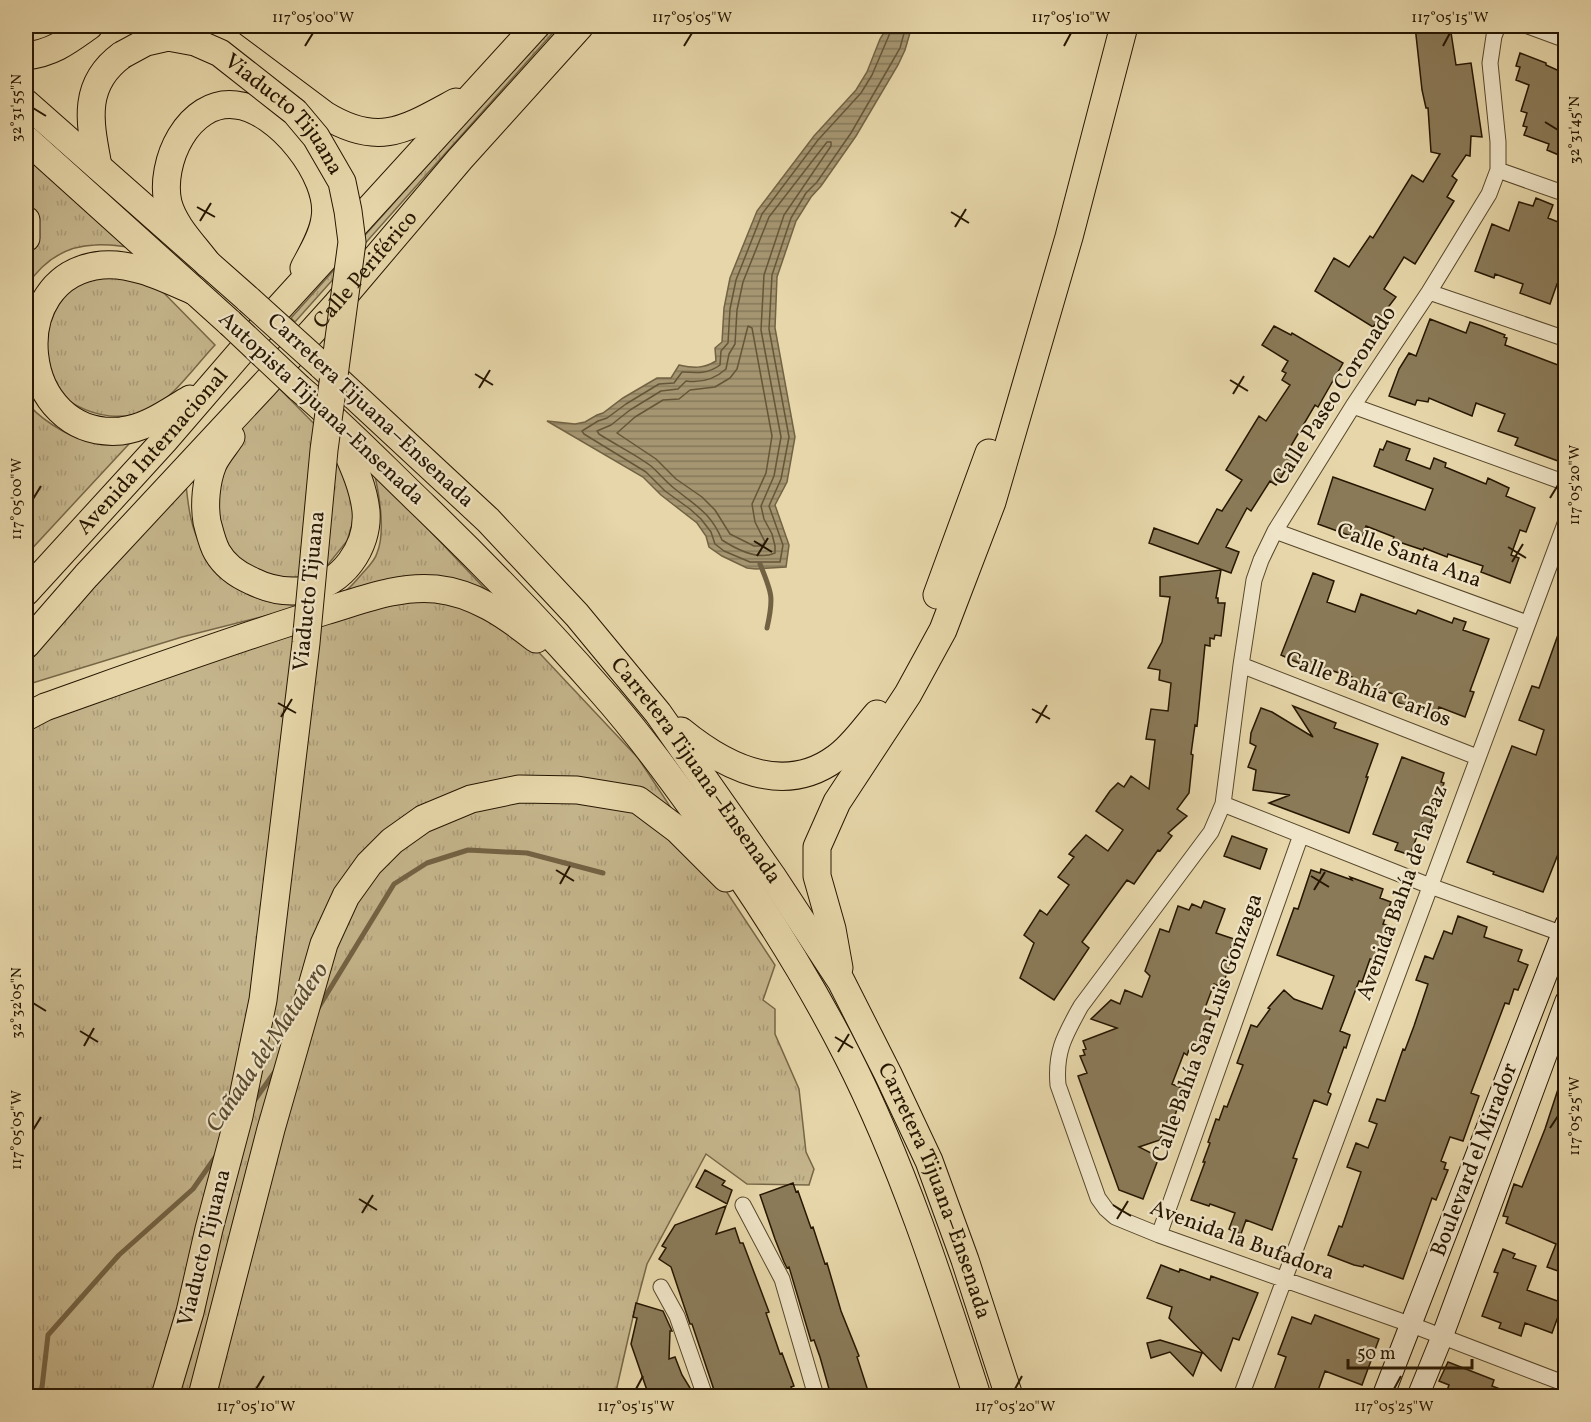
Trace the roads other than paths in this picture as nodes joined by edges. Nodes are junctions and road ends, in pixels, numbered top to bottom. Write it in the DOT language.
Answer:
graph roads {
  1 [pos="90,26"];
  2 [pos="206,26"];
  3 [pos="536,26"];
  4 [pos="580,26"];
  5 [pos="1111,26"];
  6 [pos="1124,26"];
  7 [pos="1498,26"];
  8 [pos="1528,26"];
  9 [pos="1566,40"];
  10 [pos="26,56"];
  11 [pos="475,91"];
  12 [pos="26,103"];
  13 [pos="26,139"];
  14 [pos="98,166"];
  15 [pos="1498,170"];
  16 [pos="1566,194"];
  17 [pos="26,220"];
  18 [pos="26,238"];
  19 [pos="208,264"];
  20 [pos="194,291"];
  21 [pos="1429,292"];
  22 [pos="277,310"];
  23 [pos="1566,339"];
  24 [pos="264,385"];
  25 [pos="209,388"];
  26 [pos="1353,406"];
  27 [pos="330,414"];
  28 [pos="1566,483"];
  29 [pos="1566,521"];
  30 [pos="1275,531"];
  31 [pos="26,592"];
  32 [pos="1527,623"];
  33 [pos="26,645"];
  34 [pos="1241,665"];
  35 [pos="603,693"];
  36 [pos="658,713"];
  37 [pos="26,717"];
  38 [pos="1478,757"];
  39 [pos="1223,804"];
  40 [pos="1301,835"];
  41 [pos="1430,886"];
  42 [pos="1564,930"];
  43 [pos="793,957"];
  44 [pos="841,981"];
  45 [pos="1566,1001"];
  46 [pos="743,1205"];
  47 [pos="1158,1235"];
  48 [pos="1284,1280"];
  49 [pos="661,1287"];
  50 [pos="1412,1325"];
  51 [pos="1442,1337"];
  52 [pos="1566,1384"];
  53 [pos="165,1396"];
  54 [pos="202,1396"];
  55 [pos="705,1396"];
  56 [pos="816,1396"];
  57 [pos="977,1396"];
  58 [pos="1009,1396"];
  59 [pos="1241,1396"];
  60 [pos="1383,1396"];
  61 [pos="1418,1396"];
  1 -- 10 [label="highway"];
  2 -- 11 [label="highway"];
  3 -- 11 [label="highway, Calle Periférico"];
  4 -- 24 [label="highway, Calle Periférico"];
  5 -- 36 [label="highway"];
  6 -- 44 [label="highway"];
  7 -- 15 [label="street, Calle Paseo Coronado"];
  8 -- 9 [label="street"];
  11 -- 22 [label="highway, Calle Periférico"];
  12 -- 14 [label="highway"];
  13 -- 20 [label="highway, Autopista Tijuana-Ensenada"];
  14 -- 19 [label="highway"];
  14 -- 53 [label="highway, Viaducto Tijuana, bridge"];
  15 -- 16 [label="street"];
  15 -- 21 [label="street, Calle Paseo Coronado"];
  17 -- 18 [label="highway"];
  19 -- 22 [label="highway"];
  19 -- 36 [label="highway, Carretera Tijuana–Ensenada, bridge"];
  20 -- 25 [label="highway"];
  20 -- 27 [label="highway, Autopista Tijuana-Ensenada, bridge"];
  21 -- 23 [label="street"];
  21 -- 26 [label="street, Calle Paseo Coronado"];
  22 -- 25 [label="highway, Avenida Internacional"];
  24 -- 27 [label="highway"];
  24 -- 33 [label="highway, Calle Periférico"];
  25 -- 31 [label="highway, Avenida Internacional"];
  26 -- 28 [label="street"];
  26 -- 30 [label="street, Calle Paseo Coronado"];
  27 -- 35 [label="highway, Autopista Tijuana-Ensenada"];
  29 -- 32 [label="street, Avenida Bahía de la Paz"];
  30 -- 32 [label="street, Calle Santa Ana"];
  30 -- 34 [label="street, Calle Paseo Coronado"];
  32 -- 38 [label="street, Avenida Bahía de la Paz"];
  34 -- 38 [label="street, Calle Bahía Carlos"];
  34 -- 39 [label="street, Calle Paseo Coronado"];
  35 -- 37 [label="highway"];
  35 -- 43 [label="highway, Carretera Tijuana–Ensenada"];
  36 -- 44 [label="highway, Carretera Tijuana–Ensenada"];
  38 -- 41 [label="street, Avenida Bahía de la Paz"];
  39 -- 40 [label="street"];
  39 -- 47 [label="street, Avenida la Bufadora"];
  40 -- 41 [label="street"];
  40 -- 47 [label="street, Calle Bahía San Luis Gonzaga"];
  41 -- 42 [label="street"];
  41 -- 48 [label="street, Avenida Bahía de la Paz"];
  42 -- 50 [label="main road, Boulevard el Mirador"];
  43 -- 54 [label="highway, Viaducto Tijuana"];
  43 -- 57 [label="highway, Carretera Tijuana–Ensenada"];
  44 -- 58 [label="highway, Carretera Tijuana–Ensenada"];
  45 -- 51 [label="main road, Boulevard el Mirador"];
  46 -- 56 [label="street"];
  47 -- 48 [label="street, Avenida la Bufadora"];
  48 -- 50 [label="street, Avenida la Bufadora"];
  48 -- 59 [label="street, Avenida Bahía de la Paz"];
  49 -- 55 [label="street"];
  50 -- 51 [label="street, Avenida la Bufadora"];
  50 -- 60 [label="main road, Boulevard el Mirador"];
  51 -- 52 [label="street, Avenida la Bufadora"];
  51 -- 61 [label="main road, Boulevard el Mirador"];
}
